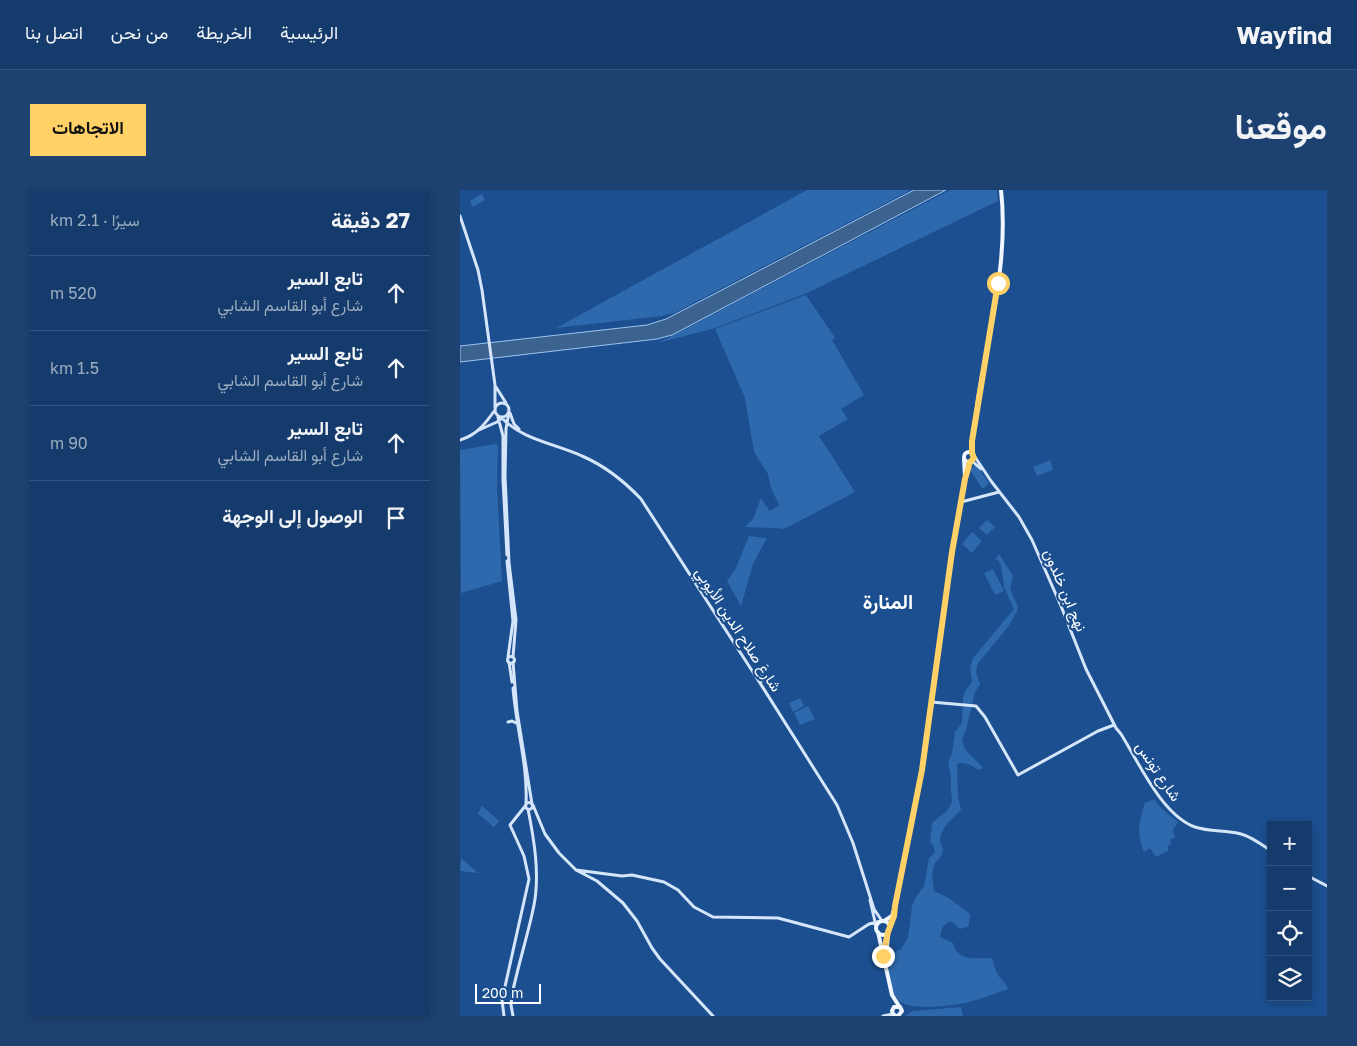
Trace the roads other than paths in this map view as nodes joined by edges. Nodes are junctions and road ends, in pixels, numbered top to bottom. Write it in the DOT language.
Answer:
graph roads {
  1 [pos="1001,190"];
  2 [pos="460,216"];
  3 [pos="495,385"];
  4 [pos="506,404"];
  5 [pos="495,409"];
  6 [pos="510,411"];
  7 [pos="500,418"];
  8 [pos="507,423"];
  9 [pos="480,430"];
  10 [pos="521,431"];
  11 [pos="460,440"];
  12 [pos="971,453"];
  13 [pos="964,459"];
  14 [pos="971,461"];
  15 [pos="984,471"];
  16 [pos="965,479"];
  17 [pos="999,492"];
  18 [pos="961,502"];
  19 [pos="511,658"];
  20 [pos="767,666"];
  21 [pos="760,683"];
  22 [pos="931,702"];
  23 [pos="508,722"];
  24 [pos="517,724"];
  25 [pos="1113,726"];
  26 [pos="533,805"];
  27 [pos="527,807"];
  28 [pos="538,818"];
  29 [pos="1267,849"];
  30 [pos="576,870"];
  31 [pos="1312,878"];
  32 [pos="1327,886"];
  33 [pos="870,899"];
  34 [pos="895,906"];
  35 [pos="873,913"];
  36 [pos="879,923"];
  37 [pos="866,925"];
  38 [pos="862,928"];
  39 [pos="889,930"];
  40 [pos="878,932"];
  41 [pos="886,948"];
  42 [pos="883,956"];
  43 [pos="886,970"];
  44 [pos="891,991"];
  45 [pos="898,1006"];
  46 [pos="896,1014"];
  47 [pos="504,1016"];
  48 [pos="513,1016"];
  49 [pos="713,1016"];
  50 [pos="884,1016"];
  1 -- 12 [label="main road"];
  2 -- 3 [label="street"];
  3 -- 4 [label="street"];
  3 -- 5 [label="street"];
  4 -- 5 [label="street"];
  4 -- 6 [label="street"];
  5 -- 7 [label="street"];
  5 -- 9 [label="street"];
  6 -- 7 [label="street"];
  6 -- 8 [label="street"];
  6 -- 10 [label="street"];
  7 -- 8 [label="street, شارع صلاح الدين الأيوبي"];
  7 -- 9 [label="street"];
  7 -- 19 [label="street"];
  8 -- 10 [label="street, شارع صلاح الدين الأيوبي"];
  8 -- 19 [label="street"];
  9 -- 11 [label="street"];
  10 -- 21 [label="street, شارع صلاح الدين الأيوبي"];
  12 -- 13 [label="main road"];
  12 -- 14 [label="main road"];
  12 -- 15 [label="street"];
  13 -- 14 [label="main road"];
  13 -- 16 [label="main road"];
  14 -- 15 [label="street"];
  14 -- 16 [label="main road"];
  15 -- 17 [label="street, نهج ابن خلدون"];
  16 -- 18 [label="main road"];
  17 -- 18 [label="street"];
  17 -- 25 [label="street, نهج ابن خلدون"];
  18 -- 22 [label="main road"];
  19 -- 24 [label="street"];
  19 -- 26 [label="street"];
  20 -- 21 [label="street"];
  21 -- 33 [label="street, شارع صلاح الدين الأيوبي"];
  22 -- 25 [label="street"];
  22 -- 34 [label="main road"];
  23 -- 24 [label="street"];
  24 -- 27 [label="street"];
  25 -- 29 [label="street, شارع تونس"];
  26 -- 27 [label="street"];
  26 -- 28 [label="street"];
  27 -- 28 [label="street"];
  27 -- 47 [label="street"];
  27 -- 48 [label="street"];
  28 -- 30 [label="street"];
  30 -- 38 [label="street"];
  30 -- 49 [label="street"];
  31 -- 32 [label="street"];
  33 -- 35 [label="street, شارع صلاح الدين الأيوبي"];
  33 -- 36 [label="street, شارع صلاح الدين الأيوبي"];
  34 -- 36 [label="main road"];
  34 -- 39 [label="main road"];
  35 -- 36 [label="street, شارع صلاح الدين الأيوبي"];
  35 -- 37 [label="street"];
  36 -- 37 [label="street"];
  36 -- 38 [label="street"];
  36 -- 39 [label="main road"];
  36 -- 40 [label="main road"];
  37 -- 38 [label="street"];
  39 -- 40 [label="main road"];
  39 -- 41 [label="main road"];
  40 -- 42 [label="main road"];
  41 -- 42 [label="main road"];
  41 -- 43 [label="main road"];
  42 -- 43 [label="main road"];
  43 -- 44 [label="main road"];
  44 -- 45 [label="main road"];
  44 -- 46 [label="main road"];
  45 -- 46 [label="main road"];
  45 -- 46 [label="main road"];
  46 -- 50 [label="street"];
}
